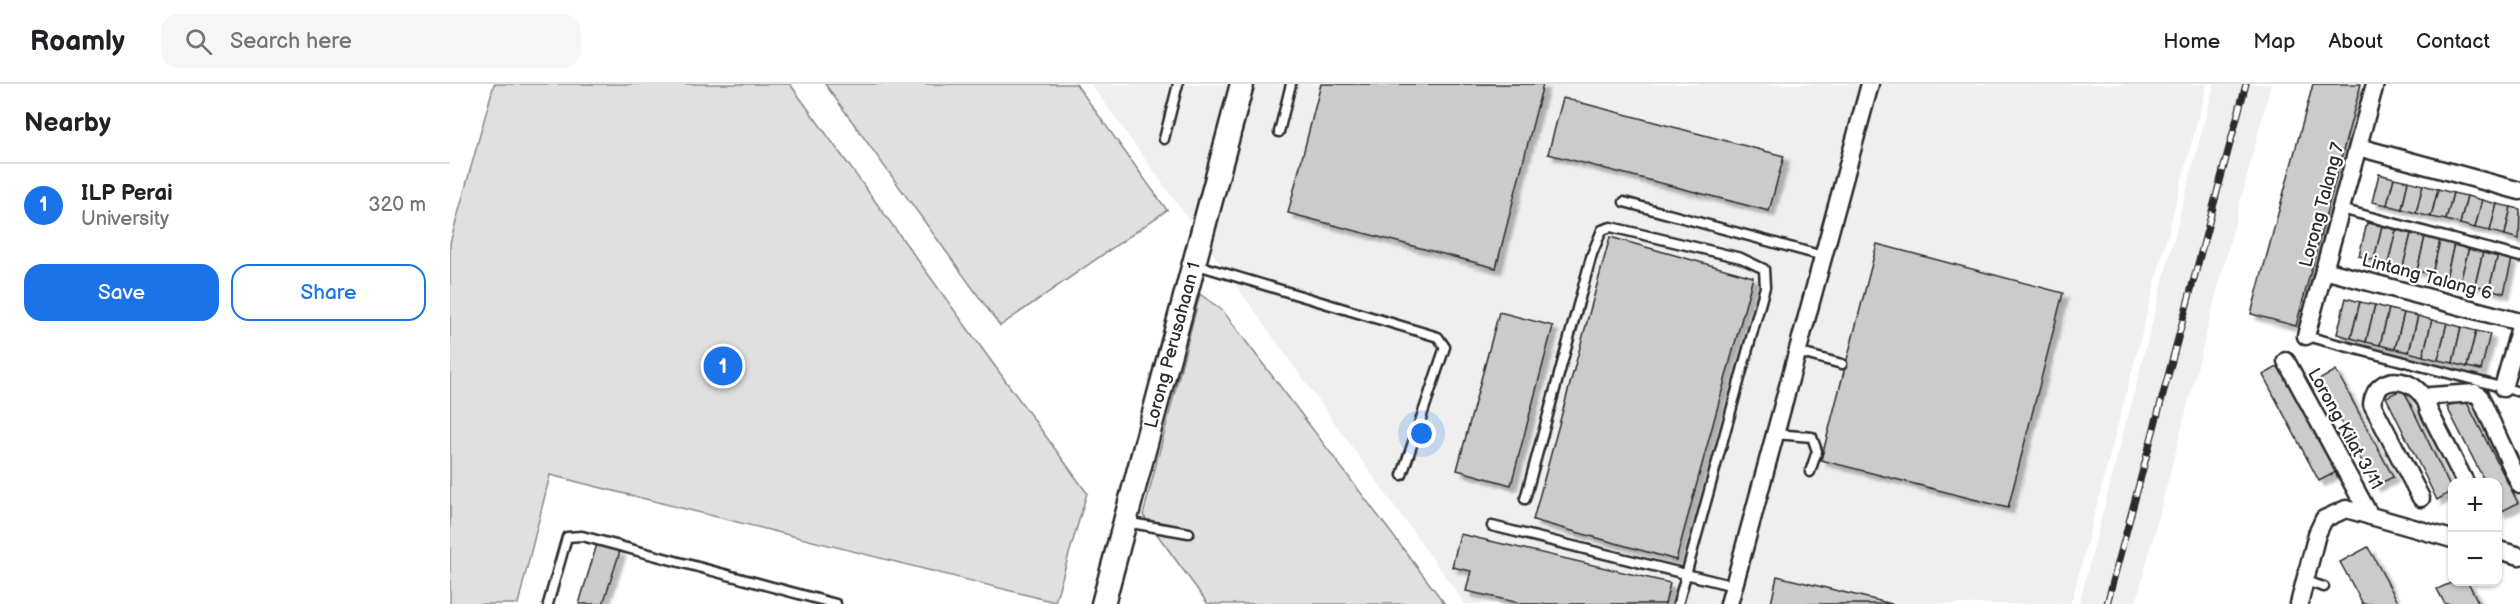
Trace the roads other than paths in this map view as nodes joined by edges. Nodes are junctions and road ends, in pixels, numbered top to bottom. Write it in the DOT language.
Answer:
graph roads {
  1 [pos="1178,84"];
  2 [pos="1242,84"];
  3 [pos="1291,84"];
  4 [pos="1870,84"];
  5 [pos="2375,84"];
  6 [pos="1279,132"];
  7 [pos="1164,139"];
  8 [pos="2358,147"];
  9 [pos="2520,191"];
  10 [pos="1624,202"];
  11 [pos="2341,209"];
  12 [pos="1823,256"];
  13 [pos="2520,257"];
  14 [pos="1194,263"];
  15 [pos="2324,270"];
  16 [pos="2520,322"];
  17 [pos="2520,327"];
  18 [pos="2306,336"];
  19 [pos="1797,352"];
  20 [pos="2286,361"];
  21 [pos="1842,364"];
  22 [pos="2503,387"];
  23 [pos="2520,392"];
  24 [pos="2427,401"];
  25 [pos="1775,434"];
  26 [pos="1810,472"];
  27 [pos="1402,475"];
  28 [pos="2462,478"];
  29 [pos="2520,485"];
  30 [pos="2421,498"];
  31 [pos="1525,499"];
  32 [pos="2370,516"];
  33 [pos="1125,522"];
  34 [pos="1492,526"];
  35 [pos="1189,533"];
  36 [pos="2448,538"];
  37 [pos="2502,551"];
  38 [pos="2520,556"];
  39 [pos="1687,574"];
  40 [pos="2305,581"];
  41 [pos="1734,586"];
  42 [pos="2325,587"];
  43 [pos="1104,603"];
  44 [pos="548,604"];
  45 [pos="836,604"];
  46 [pos="1678,604"];
  47 [pos="1729,604"];
  48 [pos="2300,604"];
  1 -- 7 [label="lane"];
  2 -- 14 [label="street, Lorong Perusahaan 1"];
  3 -- 6 [label="lane"];
  4 -- 12 [label="street"];
  5 -- 8 [label="street, Lorong Talang 7"];
  8 -- 9 [label="street"];
  8 -- 11 [label="street, Lorong Talang 7"];
  10 -- 12 [label="lane"];
  11 -- 13 [label="lane"];
  11 -- 15 [label="street, Lorong Talang 7"];
  12 -- 19 [label="street"];
  14 -- 27 [label="lane"];
  14 -- 33 [label="street, Lorong Perusahaan 1"];
  15 -- 16 [label="street, Lintang Talang 6"];
  15 -- 18 [label="street, Lorong Talang 7"];
  17 -- 22 [label="street"];
  18 -- 22 [label="lane"];
  19 -- 21 [label="lane"];
  19 -- 25 [label="street"];
  20 -- 32 [label="street, Lorong Kilat 3/11"];
  22 -- 23 [label="lane"];
  24 -- 28 [label="street"];
  24 -- 29 [label="street"];
  24 -- 30 [label="street"];
  25 -- 26 [label="lane"];
  25 -- 41 [label="street"];
  31 -- 39 [label="lane"];
  32 -- 36 [label="street"];
  32 -- 40 [label="street"];
  33 -- 35 [label="lane"];
  33 -- 43 [label="street, Lorong Perusahaan 1"];
  34 -- 39 [label="lane"];
  37 -- 38 [label="street"];
  39 -- 41 [label="lane"];
  39 -- 46 [label="lane"];
  40 -- 42 [label="lane"];
  40 -- 48 [label="street"];
  41 -- 47 [label="street"];
  44 -- 45 [label="lane"];
}
